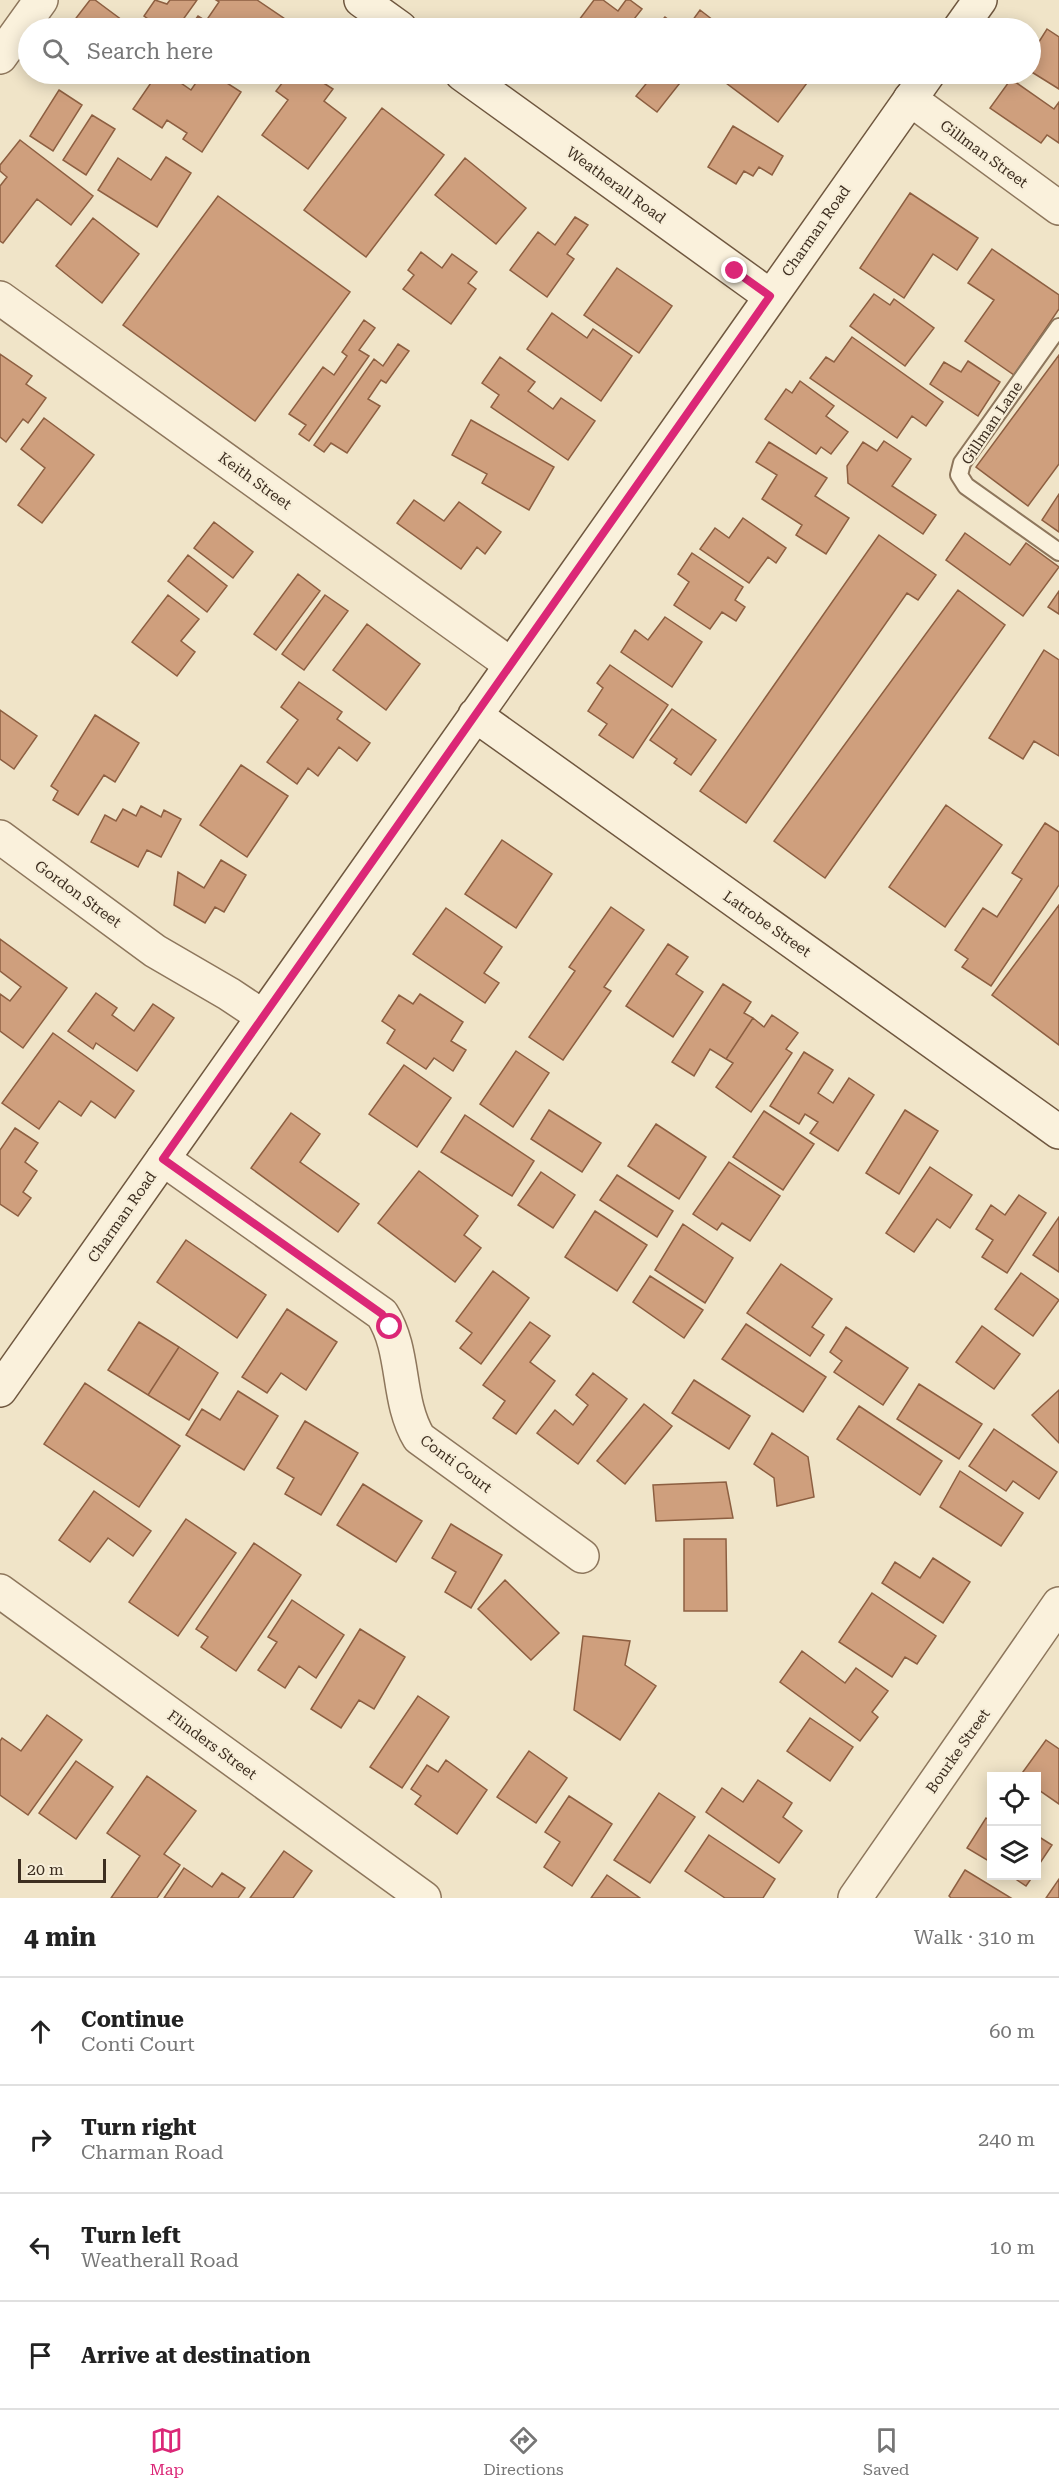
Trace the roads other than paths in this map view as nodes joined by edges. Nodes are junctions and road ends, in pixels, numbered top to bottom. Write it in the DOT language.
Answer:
graph roads {
  1 [pos="41,0"];
  2 [pos="361,0"];
  3 [pos="980,0"];
  4 [pos="28,18"];
  5 [pos="386,18"];
  6 [pos="967,18"];
  7 [pos="18,32"];
  8 [pos="0,57"];
  9 [pos="476,84"];
  10 [pos="919,86"];
  11 [pos="1059,208"];
  12 [pos="770,296"];
  13 [pos="0,298"];
  14 [pos="1059,327"];
  15 [pos="1059,552"];
  16 [pos="510,664"];
  17 [pos="475,715"];
  18 [pos="0,837"];
  19 [pos="257,1024"];
  20 [pos="1059,1132"];
  21 [pos="163,1159"];
  22 [pos="0,1390"];
  23 [pos="582,1556"];
  24 [pos="0,1591"];
  25 [pos="1059,1604"];
  26 [pos="424,1898"];
  27 [pos="855,1898"];
  1 -- 4 [label="street"];
  2 -- 5 [label="street"];
  3 -- 6 [label="street"];
  7 -- 8 [label="street"];
  9 -- 12 [label="street, Weatherall Road"];
  10 -- 11 [label="street, Gillman Street"];
  10 -- 12 [label="street, Charman Road"];
  12 -- 16 [label="street, Charman Road"];
  13 -- 16 [label="street, Keith Street"];
  14 -- 15 [label="lane, Gillman Lane"];
  16 -- 17 [label="street, Charman Road"];
  17 -- 19 [label="street, Charman Road"];
  17 -- 20 [label="street, Latrobe Street"];
  18 -- 19 [label="street, Gordon Street"];
  19 -- 21 [label="street, Charman Road"];
  21 -- 22 [label="street, Charman Road"];
  21 -- 23 [label="street, Conti Court"];
  24 -- 26 [label="street, Flinders Street"];
  25 -- 27 [label="street, Bourke Street"];
}
